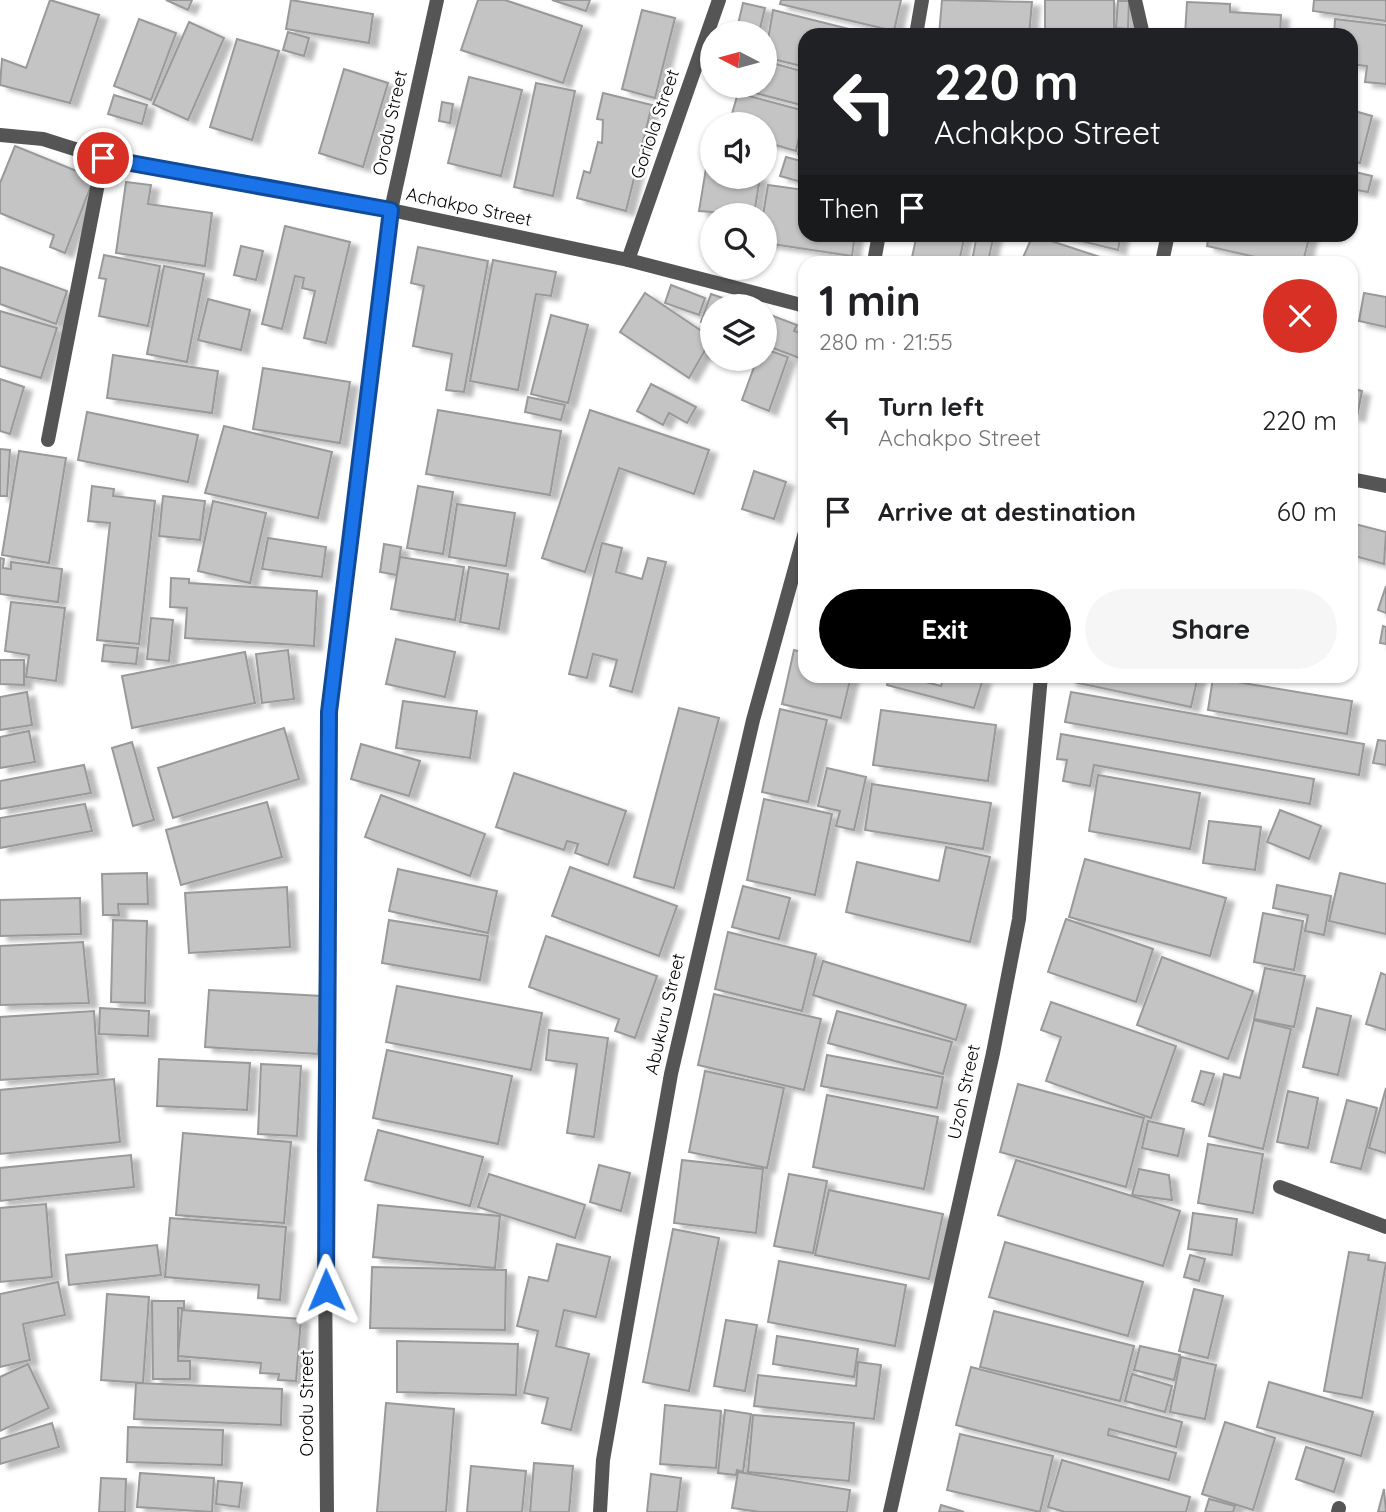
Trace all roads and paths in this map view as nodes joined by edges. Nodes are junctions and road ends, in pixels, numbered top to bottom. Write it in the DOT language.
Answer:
graph roads {
  1 [pos="437,0"];
  2 [pos="719,0"];
  3 [pos="922,0"];
  4 [pos="1135,0"];
  5 [pos="917,28"];
  6 [pos="1141,28"];
  7 [pos="0,135"];
  8 [pos="103,158"];
  9 [pos="391,210"];
  10 [pos="628,260"];
  11 [pos="798,304"];
  12 [pos="48,440"];
  13 [pos="1358,480"];
  14 [pos="1386,486"];
  15 [pos="798,557"];
  16 [pos="1040,683"];
  17 [pos="1280,1187"];
  18 [pos="1386,1227"];
  19 [pos="327,1512"];
  20 [pos="600,1512"];
  21 [pos="890,1512"];
  1 -- 9 [label="street, Orodu Street"];
  2 -- 10 [label="street, Goriola Street"];
  3 -- 5 [label="street"];
  4 -- 6 [label="street"];
  7 -- 8 [label="street, Achakpo Street"];
  8 -- 9 [label="street, Achakpo Street"];
  8 -- 12 [label="street"];
  9 -- 10 [label="street, Achakpo Street"];
  9 -- 19 [label="street, Orodu Street"];
  10 -- 11 [label="street, Achakpo Street"];
  13 -- 14 [label="street"];
  15 -- 20 [label="street, Abukuru Street"];
  16 -- 21 [label="street, Uzoh Street"];
  17 -- 18 [label="street"];
}
